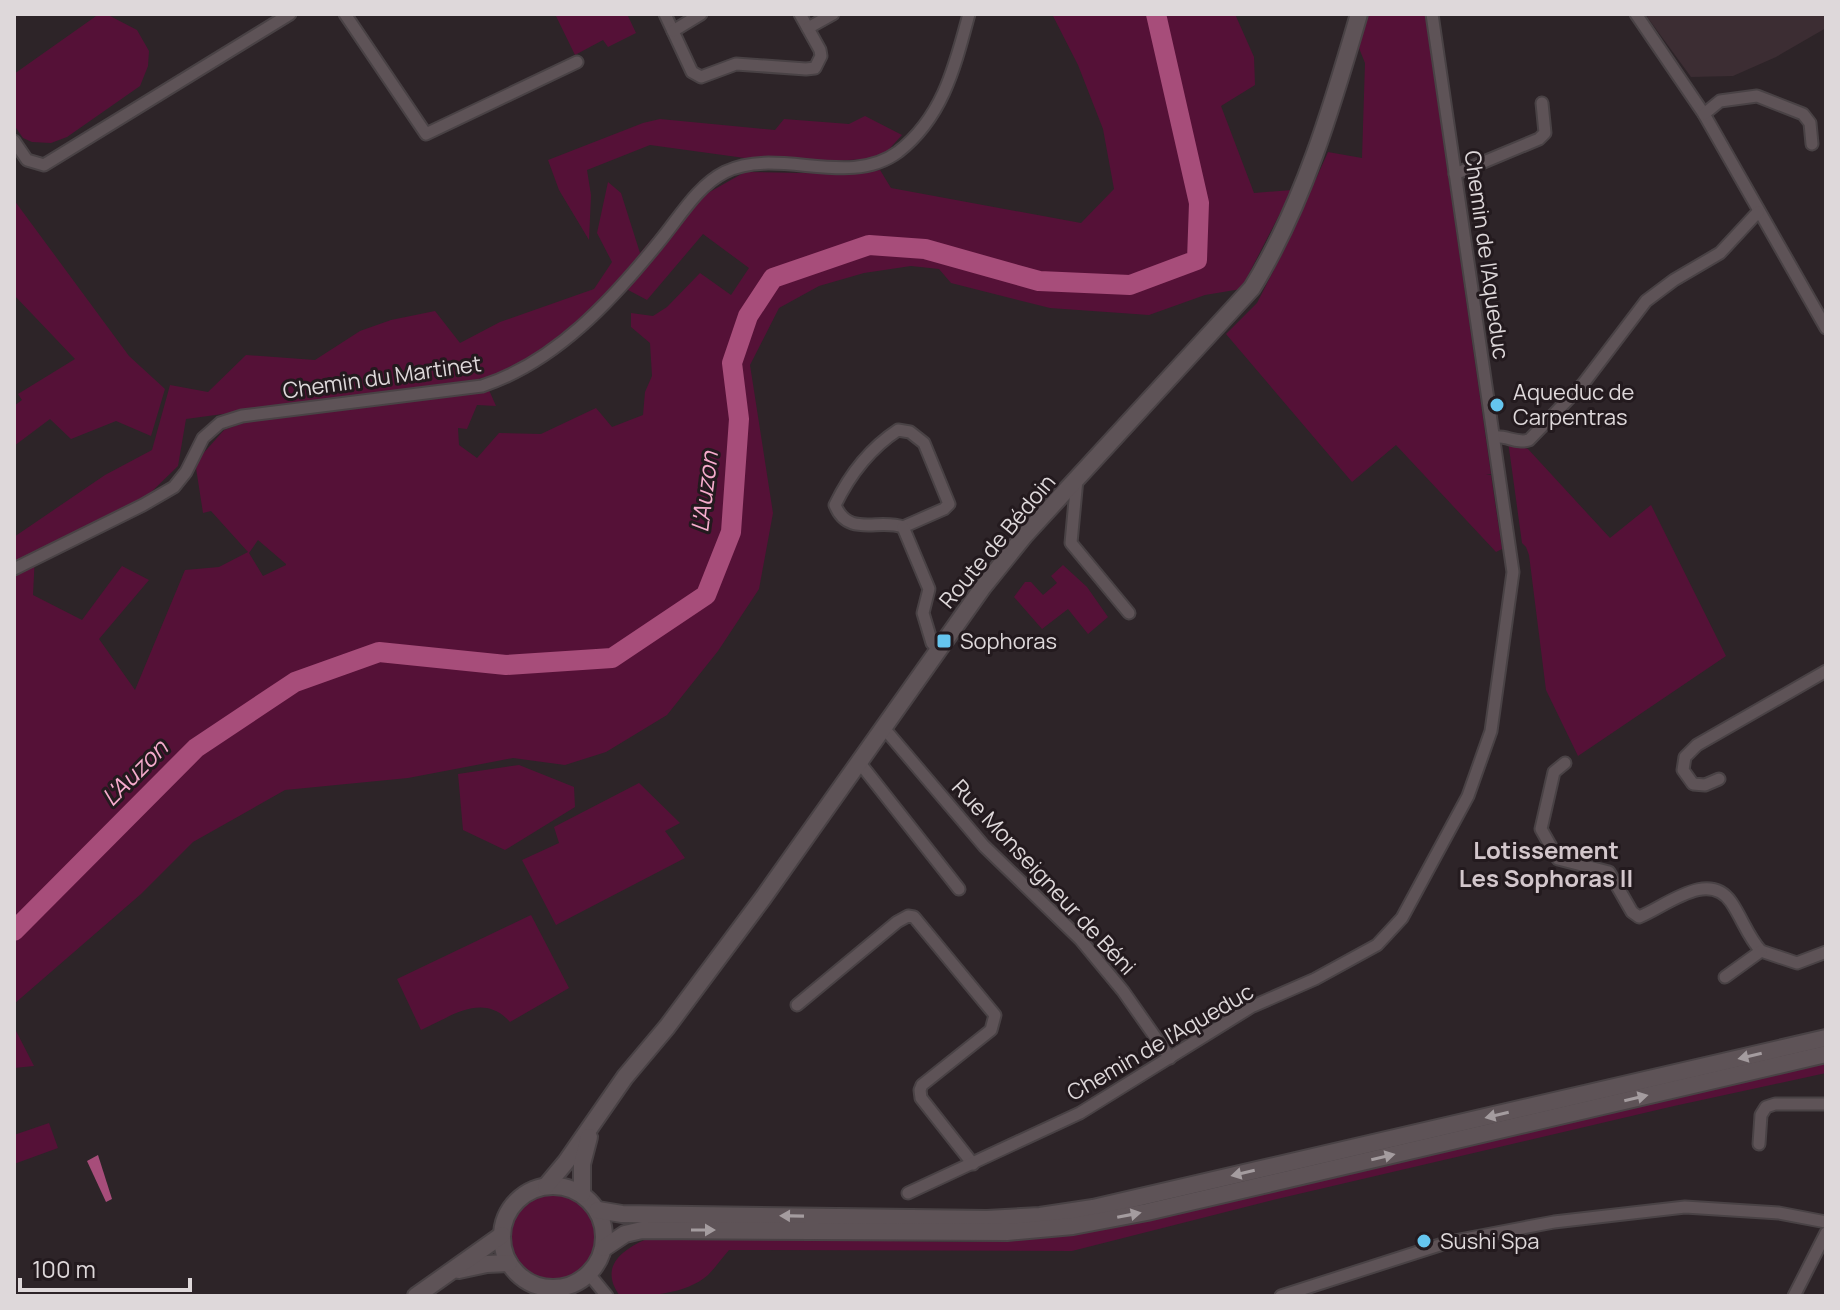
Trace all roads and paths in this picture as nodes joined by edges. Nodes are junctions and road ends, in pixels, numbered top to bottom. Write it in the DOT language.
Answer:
graph roads {
  1 [pos="290,14"];
  2 [pos="345,14"];
  3 [pos="665,14"];
  4 [pos="701,14"];
  5 [pos="800,14"];
  6 [pos="833,14"];
  7 [pos="969,14"];
  8 [pos="1359,14"];
  9 [pos="1432,14"];
  10 [pos="1636,14"];
  11 [pos="808,28"];
  12 [pos="673,31"];
  13 [pos="577,62"];
  14 [pos="1542,103"];
  15 [pos="1704,114"];
  16 [pos="14,141"];
  17 [pos="1812,144"];
  18 [pos="1455,174"];
  19 [pos="1758,212"];
  20 [pos="1826,328"];
  21 [pos="1494,437"];
  22 [pos="1077,479"];
  23 [pos="903,527"];
  24 [pos="14,569"];
  25 [pos="1129,613"];
  26 [pos="927,623"];
  27 [pos="950,633"];
  28 [pos="938,650"];
  29 [pos="1826,671"];
  30 [pos="883,727"];
  31 [pos="859,762"];
  32 [pos="1565,763"];
  33 [pos="1719,779"];
  34 [pos="959,889"];
  35 [pos="1761,951"];
  36 [pos="1826,952"];
  37 [pos="1725,977"];
  38 [pos="797,1005"];
  39 [pos="1826,1038"];
  40 [pos="1826,1054"];
  41 [pos="1170,1058"];
  42 [pos="1826,1104"];
  43 [pos="596,1118"];
  44 [pos="1759,1144"];
  45 [pos="973,1164"];
  46 [pos="546,1186"];
  47 [pos="908,1193"];
  48 [pos="582,1194"];
  49 [pos="598,1210"];
  50 [pos="1826,1222"];
  51 [pos="1826,1233"];
  52 [pos="502,1235"];
  53 [pos="604,1248"];
  54 [pos="509,1263"];
  55 [pos="589,1274"];
  56 [pos="439,1278"];
  57 [pos="538,1291"];
  58 [pos="566,1291"];
  59 [pos="416,1296"];
  60 [pos="607,1296"];
  61 [pos="1281,1296"];
  62 [pos="1794,1296"];
  1 -- 16 [label="street"];
  2 -- 13 [label="street"];
  3 -- 12 [label="street"];
  4 -- 12 [label="street"];
  5 -- 11 [label="street"];
  6 -- 11 [label="street"];
  7 -- 24 [label="street, Chemin du Martinet"];
  8 -- 22 [label="main road, Route de Bédoin"];
  9 -- 18 [label="street, Chemin de l'Aqueduc"];
  10 -- 15 [label="street"];
  11 -- 12 [label="street"];
  14 -- 18 [label="street"];
  15 -- 17 [label="street"];
  15 -- 19 [label="street"];
  18 -- 21 [label="street, Chemin de l'Aqueduc"];
  19 -- 20 [label="street"];
  19 -- 21 [label="street"];
  21 -- 41 [label="street, Chemin de l'Aqueduc"];
  22 -- 25 [label="street"];
  22 -- 27 [label="main road, Route de Bédoin"];
  23 -- 23 [label="street"];
  23 -- 26 [label="street"];
  26 -- 27 [label="street"];
  26 -- 28 [label="street"];
  27 -- 28 [label="main road, Route de Bédoin"];
  28 -- 30 [label="main road, Route de Bédoin"];
  29 -- 33 [label="street"];
  30 -- 31 [label="main road, Route de Bédoin"];
  30 -- 41 [label="street, Rue Monseigneur de Béni"];
  31 -- 34 [label="street"];
  31 -- 43 [label="main road, Route de Bédoin"];
  32 -- 35 [label="street"];
  35 -- 36 [label="street"];
  35 -- 37 [label="street"];
  38 -- 45 [label="street"];
  39 -- 49 [label="main road, one-way"];
  53 -- 40 [label="main road, one-way"];
  41 -- 45 [label="street, Chemin de l'Aqueduc"];
  42 -- 44 [label="street"];
  43 -- 46 [label="main road, Route de Bédoin"];
  43 -- 48 [label="main road, Route de Bédoin"];
  45 -- 47 [label="street, Chemin de l'Aqueduc"];
  46 -- 48 [label="main road"];
  46 -- 52 [label="main road"];
  48 -- 49 [label="main road"];
  49 -- 53 [label="main road"];
  50 -- 61 [label="street"];
  51 -- 62 [label="street"];
  52 -- 54 [label="main road"];
  52 -- 56 [label="main road"];
  53 -- 55 [label="main road"];
  54 -- 56 [label="main road"];
  54 -- 57 [label="main road"];
  55 -- 58 [label="main road"];
  55 -- 60 [label="street"];
  56 -- 59 [label="main road"];
  57 -- 58 [label="main road"];
}
